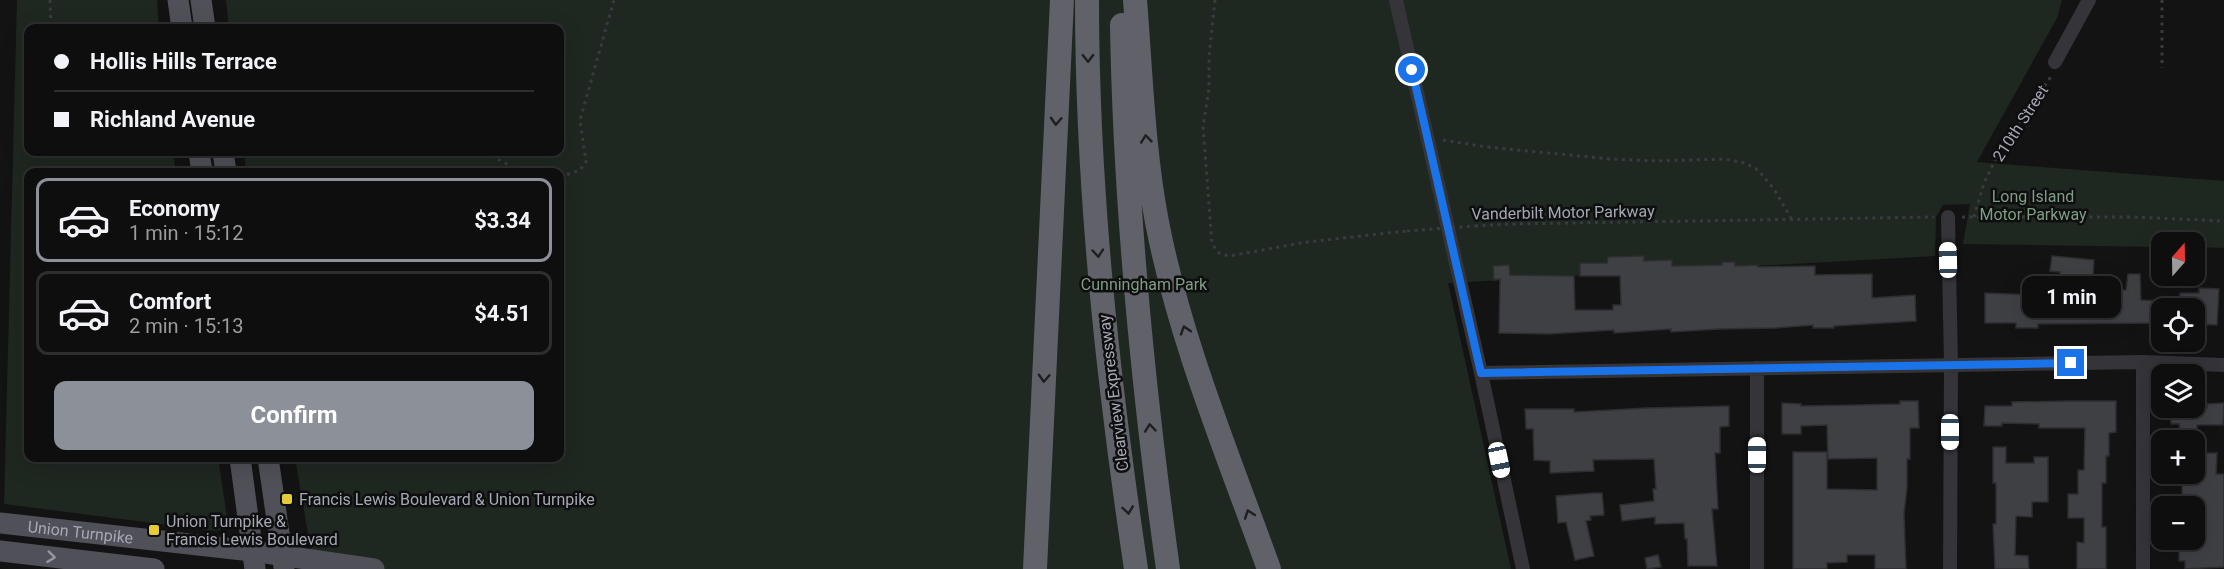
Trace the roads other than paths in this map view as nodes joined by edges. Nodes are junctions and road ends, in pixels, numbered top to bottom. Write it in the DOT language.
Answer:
graph roads {
  1 [pos="178,0"];
  2 [pos="201,0"];
  3 [pos="1062,0"];
  4 [pos="1087,0"];
  5 [pos="1122,0"];
  6 [pos="1135,0"];
  7 [pos="1396,0"];
  8 [pos="2089,0"];
  9 [pos="181,24"];
  10 [pos="204,24"];
  11 [pos="2055,62"];
  12 [pos="1948,217"];
  13 [pos="2143,362"];
  14 [pos="1951,364"];
  15 [pos="2224,365"];
  16 [pos="1757,368"];
  17 [pos="1481,373"];
  18 [pos="241,462"];
  19 [pos="269,462"];
  20 [pos="0,523"];
  21 [pos="1037,528"];
  22 [pos="0,551"];
  23 [pos="253,560"];
  24 [pos="283,562"];
  25 [pos="154,569"];
  26 [pos="374,569"];
  27 [pos="1027,569"];
  28 [pos="1035,569"];
  29 [pos="1136,569"];
  30 [pos="1168,569"];
  31 [pos="1269,569"];
  32 [pos="1522,569"];
  33 [pos="1757,569"];
  34 [pos="1950,569"];
  35 [pos="2143,569"];
  1 -- 9 [label="main road"];
  2 -- 10 [label="main road"];
  3 -- 21 [label="highway, one-way"];
  4 -- 29 [label="highway, Clearview Expressway, one-way"];
  30 -- 5 [label="highway, Clearview Expressway, one-way"];
  31 -- 6 [label="highway, one-way"];
  7 -- 17 [label="street"];
  8 -- 11 [label="street"];
  12 -- 14 [label="street"];
  13 -- 14 [label="street"];
  13 -- 15 [label="street"];
  13 -- 35 [label="street"];
  14 -- 16 [label="street"];
  14 -- 34 [label="street"];
  16 -- 17 [label="street"];
  16 -- 33 [label="street"];
  17 -- 32 [label="street"];
  18 -- 23 [label="main road"];
  19 -- 24 [label="main road"];
  20 -- 23 [label="main road, Union Turnpike"];
  21 -- 27 [label="highway"];
  21 -- 28 [label="highway"];
  22 -- 25 [label="main road, Union Turnpike, one-way"];
  23 -- 24 [label="main road, Union Turnpike"];
  24 -- 26 [label="main road, Union Turnpike"];
}
